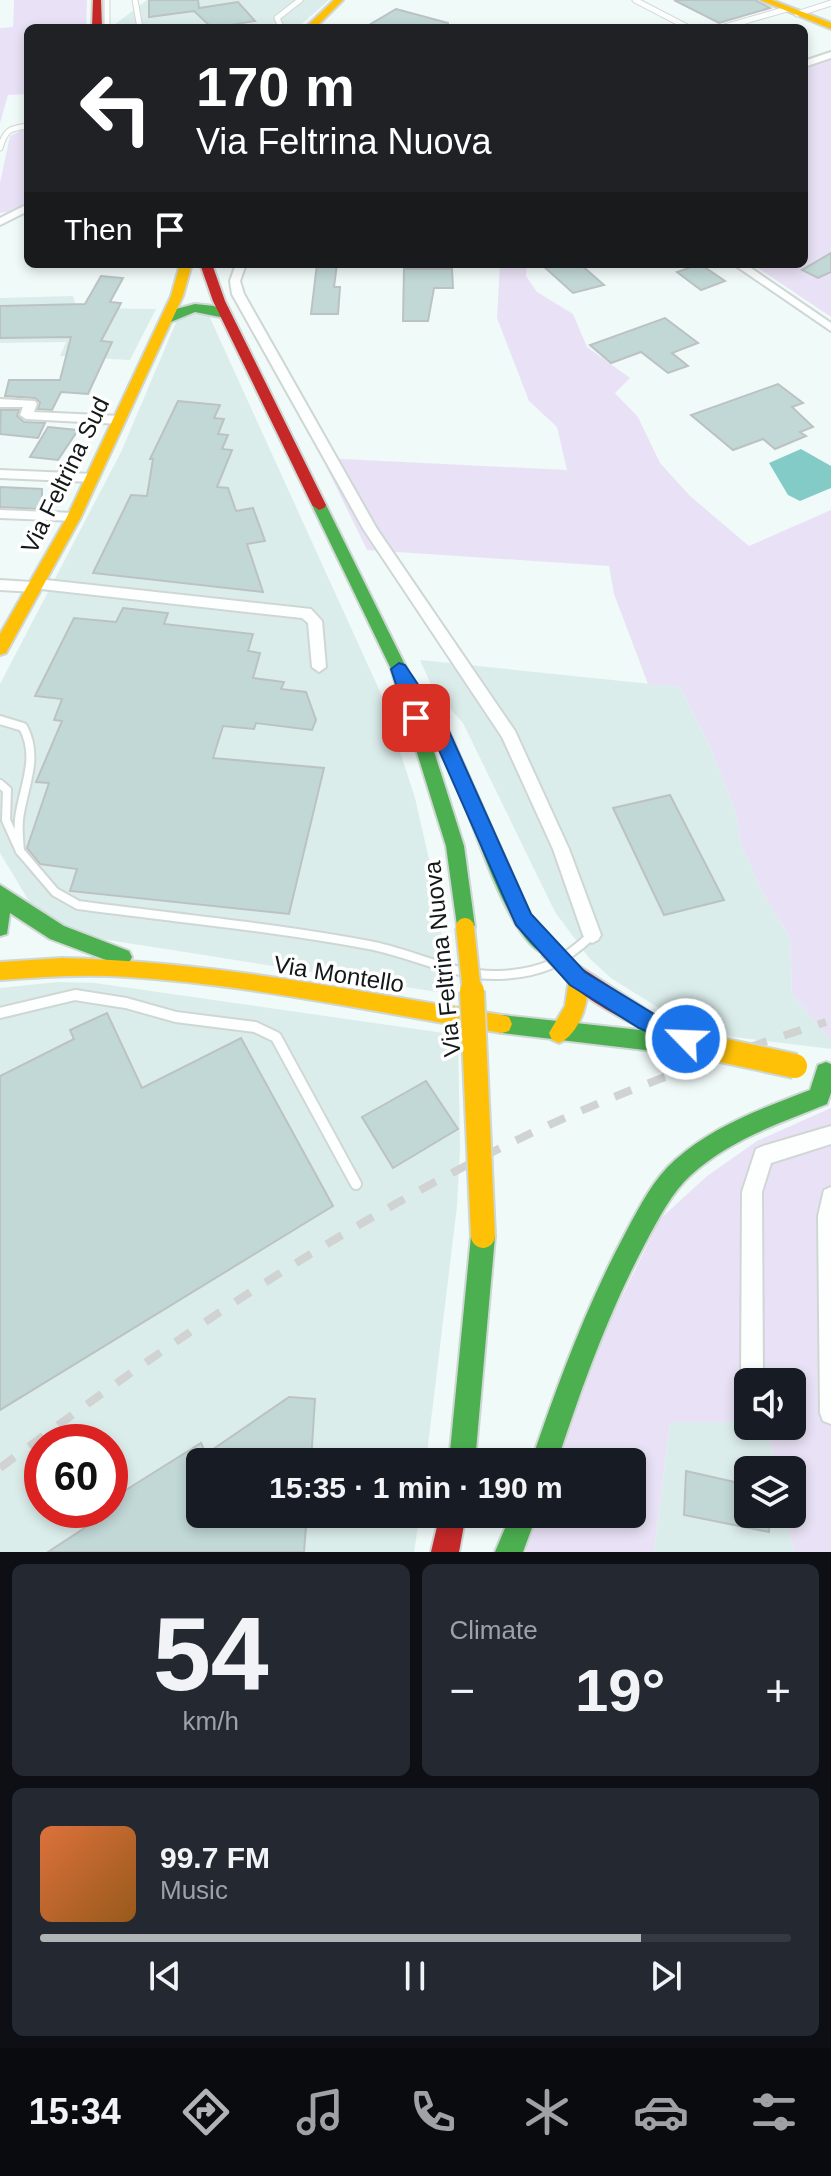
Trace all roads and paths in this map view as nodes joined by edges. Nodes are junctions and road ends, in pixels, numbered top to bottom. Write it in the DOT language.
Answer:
graph roads {
  1 [pos="97,0"];
  2 [pos="107,0"];
  3 [pos="135,0"];
  4 [pos="300,0"];
  5 [pos="339,0"];
  6 [pos="635,0"];
  7 [pos="764,0"];
  8 [pos="831,3"];
  9 [pos="792,12"];
  10 [pos="97,24"];
  11 [pos="107,24"];
  12 [pos="139,24"];
  13 [pos="280,24"];
  14 [pos="314,24"];
  15 [pos="681,24"];
  16 [pos="739,24"];
  17 [pos="831,26"];
  18 [pos="830,56"];
  19 [pos="808,63"];
  20 [pos="24,126"];
  21 [pos="0,148"];
  22 [pos="24,209"];
  23 [pos="24,219"];
  24 [pos="0,222"];
  25 [pos="185,268"];
  26 [pos="208,268"];
  27 [pos="240,268"];
  28 [pos="744,268"];
  29 [pos="225,314"];
  30 [pos="166,320"];
  31 [pos="831,328"];
  32 [pos="0,403"];
  33 [pos="120,420"];
  34 [pos="0,474"];
  35 [pos="93,478"];
  36 [pos="0,514"];
  37 [pos="74,517"];
  38 [pos="0,585"];
  39 [pos="36,586"];
  40 [pos="0,649"];
  41 [pos="319,667"];
  42 [pos="399,669"];
  43 [pos="0,720"];
  44 [pos="0,784"];
  45 [pos="20,851"];
  46 [pos="0,893"];
  47 [pos="0,912"];
  48 [pos="0,928"];
  49 [pos="592,935"];
  50 [pos="159,968"];
  51 [pos="0,971"];
  52 [pos="572,973"];
  53 [pos="0,1013"];
  54 [pos="559,1033"];
  55 [pos="714,1049"];
  56 [pos="830,1072"];
  57 [pos="831,1135"];
  58 [pos="356,1184"];
  59 [pos="831,1197"];
  60 [pos="831,1356"];
  61 [pos="752,1368"];
  62 [pos="831,1413"];
  63 [pos="463,1448"];
  64 [pos="549,1448"];
  65 [pos="450,1528"];
  66 [pos="518,1528"];
  67 [pos="445,1552"];
  68 [pos="509,1552"];
  1 -- 10 [label="main road"];
  2 -- 11 [label="lane"];
  3 -- 12 [label="lane"];
  4 -- 13 [label="lane"];
  5 -- 14 [label="main road"];
  6 -- 15 [label="lane"];
  7 -- 9 [label="main road"];
  8 -- 9 [label="lane"];
  9 -- 16 [label="lane"];
  9 -- 17 [label="main road"];
  18 -- 19 [label="street"];
  20 -- 21 [label="lane"];
  22 -- 24 [label="street"];
  23 -- 24 [label="street"];
  25 -- 30 [label="main road, Via Feltrina Sud"];
  26 -- 29 [label="main road, Via Feltrina Nuova"];
  27 -- 49 [label="street"];
  28 -- 31 [label="street"];
  29 -- 30 [label="main road"];
  29 -- 42 [label="main road, Via Feltrina Nuova"];
  30 -- 33 [label="main road, Via Feltrina Sud"];
  32 -- 33 [label="street"];
  33 -- 35 [label="main road, Via Feltrina Sud"];
  34 -- 35 [label="street"];
  35 -- 37 [label="main road, Via Feltrina Sud"];
  36 -- 37 [label="street"];
  37 -- 39 [label="main road, Via Feltrina Sud"];
  38 -- 39 [label="street"];
  39 -- 40 [label="main road, Via Feltrina Sud"];
  39 -- 41 [label="street"];
  42 -- 52 [label="main road, bridge"];
  42 -- 63 [label="main road, Via Feltrina Nuova, bridge"];
  43 -- 45 [label="lane"];
  44 -- 45 [label="lane"];
  45 -- 49 [label="lane"];
  46 -- 50 [label="main road, Via Montello"];
  47 -- 48 [label="main road"];
  50 -- 51 [label="main road, Via Montello"];
  50 -- 54 [label="main road, Via Montello"];
  52 -- 54 [label="main road"];
  52 -- 55 [label="main road"];
  53 -- 58 [label="lane"];
  54 -- 55 [label="main road, Via Montello"];
  55 -- 56 [label="main road, Via Montello, bridge"];
  56 -- 64 [label="main road"];
  57 -- 61 [label="street"];
  59 -- 60 [label="street"];
  60 -- 62 [label="street"];
  65 -- 67 [label="main road"];
  66 -- 68 [label="main road"];
}
